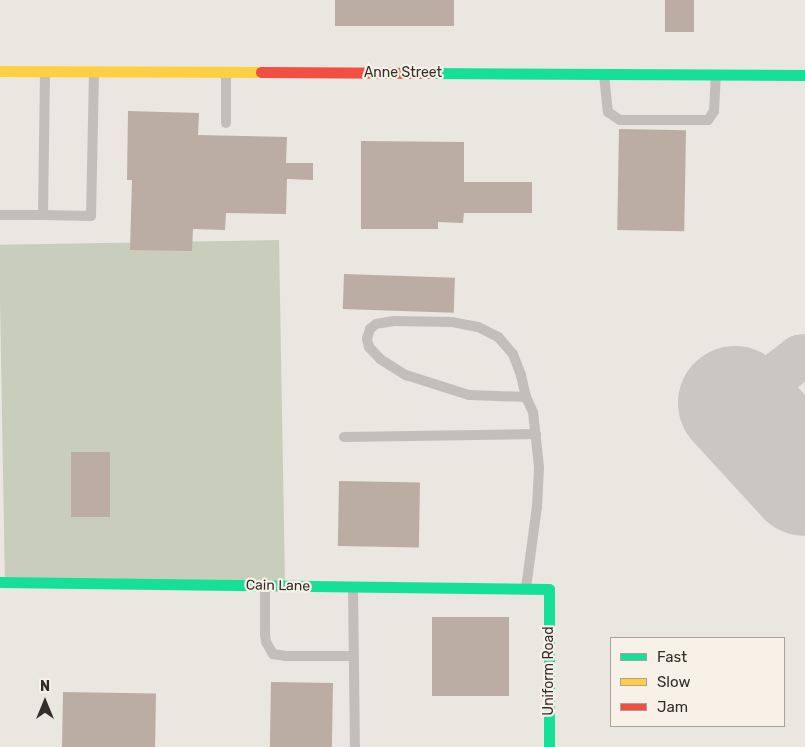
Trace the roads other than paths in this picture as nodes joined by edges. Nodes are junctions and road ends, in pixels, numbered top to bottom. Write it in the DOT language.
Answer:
graph roads {
  1 [pos="0,71"];
  2 [pos="45,71"];
  3 [pos="94,72"];
  4 [pos="226,72"];
  5 [pos="604,74"];
  6 [pos="716,74"];
  7 [pos="805,75"];
  8 [pos="226,123"];
  9 [pos="0,215"];
  10 [pos="44,215"];
  11 [pos="526,398"];
  12 [pos="536,434"];
  13 [pos="344,437"];
  14 [pos="0,582"];
  15 [pos="265,586"];
  16 [pos="353,587"];
  17 [pos="525,589"];
  18 [pos="549,595"];
  19 [pos="353,656"];
  20 [pos="355,747"];
  21 [pos="549,747"];
  1 -- 2 [label="street, Anne Street"];
  2 -- 3 [label="street, Anne Street"];
  2 -- 10 [label="lane"];
  3 -- 4 [label="street, Anne Street"];
  3 -- 10 [label="lane"];
  4 -- 5 [label="street, Anne Street"];
  4 -- 8 [label="lane"];
  5 -- 6 [label="street, Anne Street"];
  5 -- 6 [label="lane"];
  6 -- 7 [label="street, Anne Street"];
  9 -- 10 [label="lane"];
  11 -- 11 [label="lane"];
  11 -- 12 [label="lane"];
  12 -- 13 [label="lane"];
  12 -- 17 [label="lane"];
  14 -- 15 [label="street, Cain Lane"];
  15 -- 16 [label="street, Cain Lane"];
  15 -- 19 [label="lane"];
  16 -- 17 [label="street, Cain Lane"];
  16 -- 19 [label="lane"];
  17 -- 18 [label="street, Cain Lane"];
  18 -- 21 [label="street, Uniform Road"];
  19 -- 20 [label="lane"];
}
